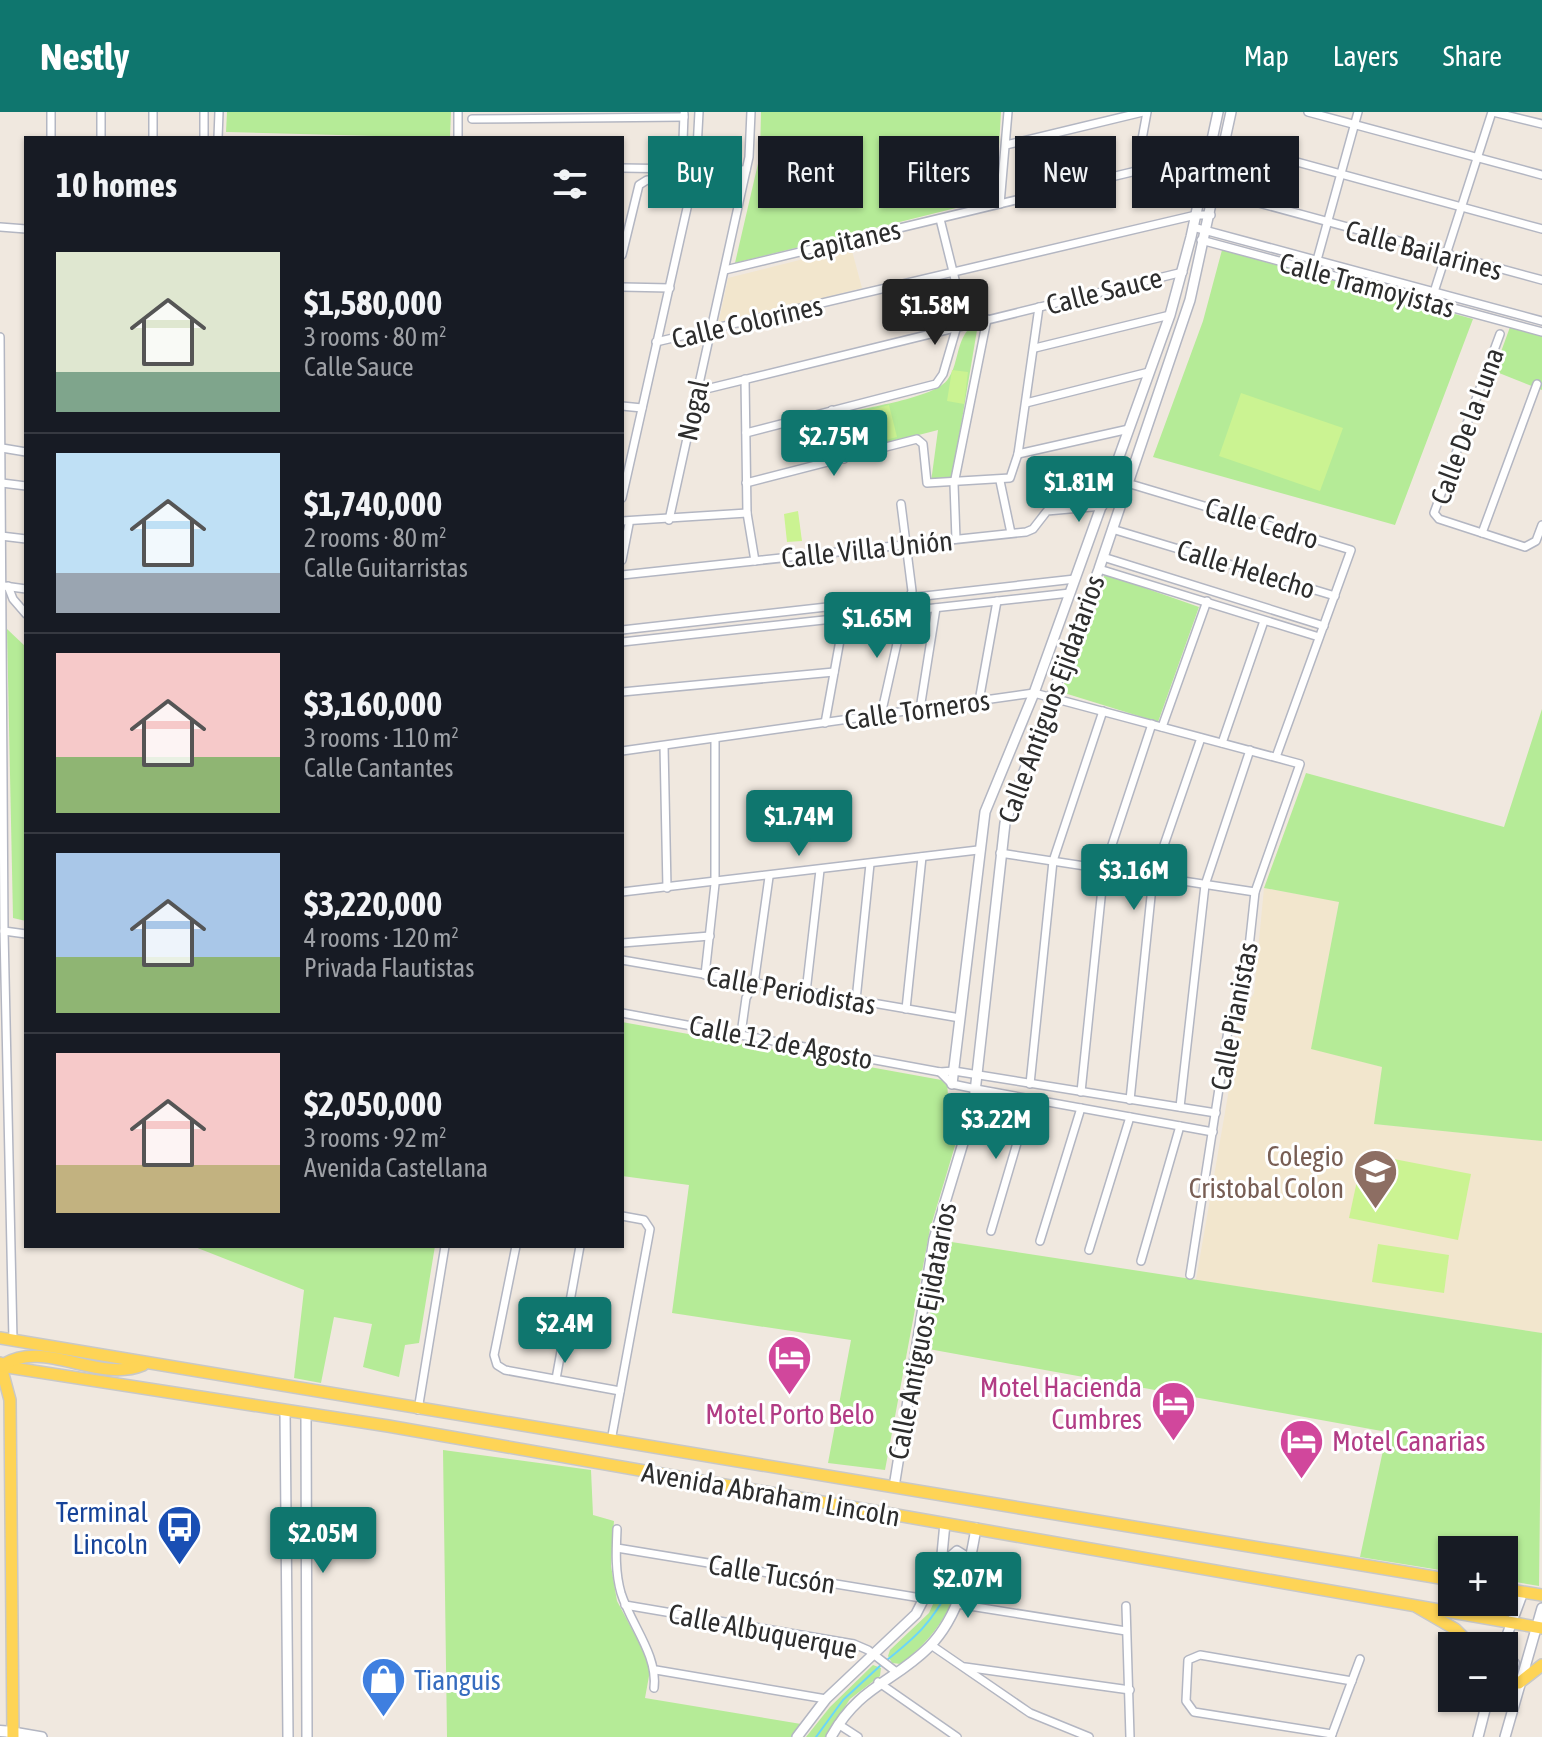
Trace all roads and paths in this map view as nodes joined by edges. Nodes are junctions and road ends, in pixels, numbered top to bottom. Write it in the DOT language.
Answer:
graph roads {
  1 [pos="51,112"];
  2 [pos="101,112"];
  3 [pos="153,112"];
  4 [pos="204,112"];
  5 [pos="219,112"];
  6 [pos="458,112"];
  7 [pos="699,112"];
  8 [pos="751,112"];
  9 [pos="1008,112"];
  10 [pos="1145,112"];
  11 [pos="1218,112"];
  12 [pos="1231,112"];
  13 [pos="1308,112"];
  14 [pos="1358,112"];
  15 [pos="1493,112"];
  16 [pos="684,114"];
  17 [pos="472,119"];
  18 [pos="1542,124"];
  19 [pos="1355,125"];
  20 [pos="51,136"];
  21 [pos="101,136"];
  22 [pos="153,136"];
  23 [pos="204,136"];
  24 [pos="218,136"];
  25 [pos="458,136"];
  26 [pos="683,136"];
  27 [pos="698,136"];
  28 [pos="1141,136"];
  29 [pos="1212,136"];
  30 [pos="1225,136"];
  31 [pos="1006,145"];
  32 [pos="1476,159"];
  33 [pos="1299,162"];
  34 [pos="624,168"];
  35 [pos="648,168"];
  36 [pos="742,170"];
  37 [pos="746,170"];
  38 [pos="1132,173"];
  39 [pos="1342,174"];
  40 [pos="1542,175"];
  41 [pos="648,180"];
  42 [pos="1000,204"];
  43 [pos="687,208"];
  44 [pos="1197,208"];
  45 [pos="1212,208"];
  46 [pos="1273,208"];
  47 [pos="1461,208"];
  48 [pos="1196,215"];
  49 [pos="1211,215"];
  50 [pos="940,219"];
  51 [pos="1327,224"];
  52 [pos="0,227"];
  53 [pos="24,229"];
  54 [pos="1542,229"];
  55 [pos="1192,232"];
  56 [pos="1207,237"];
  57 [pos="624,246"];
  58 [pos="1445,256"];
  59 [pos="1317,260"];
  60 [pos="725,270"];
  61 [pos="1183,272"];
  62 [pos="953,273"];
  63 [pos="1542,280"];
  64 [pos="624,287"];
  65 [pos="670,288"];
  66 [pos="1434,292"];
  67 [pos="1039,307"];
  68 [pos="1170,315"];
  69 [pos="987,319"];
  70 [pos="1542,321"];
  71 [pos="966,324"];
  72 [pos="957,326"];
  73 [pos="709,332"];
  74 [pos="1542,332"];
  75 [pos="1500,334"];
  76 [pos="0,337"];
  77 [pos="656,342"];
  78 [pos="1035,348"];
  79 [pos="1149,372"];
  80 [pos="745,379"];
  81 [pos="1537,384"];
  82 [pos="698,391"];
  83 [pos="1026,403"];
  84 [pos="624,406"];
  85 [pos="642,408"];
  86 [pos="832,410"];
  87 [pos="1129,429"];
  88 [pos="746,433"];
  89 [pos="2,448"];
  90 [pos="632,448"];
  91 [pos="624,450"];
  92 [pos="24,452"];
  93 [pos="1018,454"];
  94 [pos="844,459"];
  95 [pos="1000,481"];
  96 [pos="2,483"];
  97 [pos="746,483"];
  98 [pos="1127,483"];
  99 [pos="954,484"];
  100 [pos="24,486"];
  101 [pos="624,488"];
  102 [pos="901,504"];
  103 [pos="1103,506"];
  104 [pos="747,513"];
  105 [pos="669,520"];
  106 [pos="626,522"];
  107 [pos="1542,525"];
  108 [pos="1112,529"];
  109 [pos="1011,533"];
  110 [pos="1482,533"];
  111 [pos="1,536"];
  112 [pos="24,539"];
  113 [pos="956,539"];
  114 [pos="906,545"];
  115 [pos="1103,557"];
  116 [pos="755,561"];
  117 [pos="1099,569"];
  118 [pos="624,575"];
  119 [pos="1075,579"];
  120 [pos="4,586"];
  121 [pos="24,589"];
  122 [pos="1210,591"];
  123 [pos="1070,593"];
  124 [pos="1335,596"];
  125 [pos="911,597"];
  126 [pos="997,601"];
  127 [pos="1206,603"];
  128 [pos="936,608"];
  129 [pos="24,612"];
  130 [pos="904,612"];
  131 [pos="844,618"];
  132 [pos="1264,621"];
  133 [pos="1324,626"];
  134 [pos="624,630"];
  135 [pos="1319,637"];
  136 [pos="624,642"];
  137 [pos="834,672"];
  138 [pos="624,692"];
  139 [pos="1034,693"];
  140 [pos="1050,697"];
  141 [pos="979,701"];
  142 [pos="920,709"];
  143 [pos="1103,711"];
  144 [pos="881,715"];
  145 [pos="825,723"];
  146 [pos="1152,724"];
  147 [pos="1162,727"];
  148 [pos="1201,738"];
  149 [pos="715,739"];
  150 [pos="1222,743"];
  151 [pos="664,746"];
  152 [pos="1250,750"];
  153 [pos="624,751"];
  154 [pos="1276,757"];
  155 [pos="1300,764"];
  156 [pos="978,850"];
  157 [pos="1000,853"];
  158 [pos="922,857"];
  159 [pos="1053,861"];
  160 [pos="870,864"];
  161 [pos="1104,869"];
  162 [pos="820,870"];
  163 [pos="769,877"];
  164 [pos="1153,877"];
  165 [pos="715,884"];
  166 [pos="1205,885"];
  167 [pos="667,888"];
  168 [pos="624,892"];
  169 [pos="1255,892"];
  170 [pos="4,931"];
  171 [pos="24,934"];
  172 [pos="710,936"];
  173 [pos="624,943"];
  174 [pos="624,960"];
  175 [pos="705,975"];
  176 [pos="754,984"];
  177 [pos="806,992"];
  178 [pos="856,1000"];
  179 [pos="906,1009"];
  180 [pos="624,1013"];
  181 [pos="960,1018"];
  182 [pos="741,1034"];
  183 [pos="954,1071"];
  184 [pos="940,1072"];
  185 [pos="978,1075"];
  186 [pos="952,1084"];
  187 [pos="1030,1084"];
  188 [pos="976,1089"];
  189 [pos="1081,1092"];
  190 [pos="1030,1099"];
  191 [pos="1130,1100"];
  192 [pos="1180,1107"];
  193 [pos="1081,1108"];
  194 [pos="1216,1113"];
  195 [pos="1130,1117"];
  196 [pos="1180,1126"];
  197 [pos="1213,1132"];
  198 [pos="624,1216"];
  199 [pos="991,1231"];
  200 [pos="1040,1241"];
  201 [pos="445,1248"];
  202 [pos="516,1248"];
  203 [pos="580,1248"];
  204 [pos="1089,1250"];
  205 [pos="1141,1261"];
  206 [pos="1190,1275"];
  207 [pos="0,1338"];
  208 [pos="13,1340"];
  209 [pos="147,1363"];
  210 [pos="0,1365"];
  211 [pos="556,1379"];
  212 [pos="620,1391"];
  213 [pos="331,1395"];
  214 [pos="285,1410"];
  215 [pos="418,1410"];
  216 [pos="306,1413"];
  217 [pos="329,1417"];
  218 [pos="611,1443"];
  219 [pos="894,1487"];
  220 [pos="945,1523"];
  221 [pos="976,1528"];
  222 [pos="617,1529"];
  223 [pos="617,1548"];
  224 [pos="941,1565"];
  225 [pos="969,1568"];
  226 [pos="1438,1578"];
  227 [pos="1518,1591"];
  228 [pos="1523,1592"];
  229 [pos="1542,1595"];
  230 [pos="927,1599"];
  231 [pos="1410,1603"];
  232 [pos="957,1604"];
  233 [pos="625,1605"];
  234 [pos="1126,1606"];
  235 [pos="1542,1608"];
  236 [pos="0,1609"];
  237 [pos="1511,1622"];
  238 [pos="1539,1627"];
  239 [pos="1126,1631"];
  240 [pos="1458,1632"];
  241 [pos="1508,1632"];
  242 [pos="931,1645"];
  243 [pos="875,1654"];
  244 [pos="1360,1659"];
  245 [pos="1542,1665"];
  246 [pos="963,1667"];
  247 [pos="12,1669"];
  248 [pos="656,1670"];
  249 [pos="895,1671"];
  250 [pos="1352,1681"];
  251 [pos="878,1682"];
  252 [pos="1519,1683"];
  253 [pos="1518,1687"];
  254 [pos="654,1688"];
  255 [pos="1130,1690"];
  256 [pos="826,1699"];
  257 [pos="1485,1712"];
  258 [pos="1511,1712"];
  259 [pos="838,1724"];
  260 [pos="0,1731"];
  261 [pos="13,1735"];
  262 [pos="1331,1736"];
  263 [pos="42,1737"];
  264 [pos="288,1737"];
  265 [pos="307,1737"];
  266 [pos="797,1737"];
  267 [pos="831,1737"];
  268 [pos="858,1737"];
  269 [pos="957,1737"];
  270 [pos="1089,1737"];
  271 [pos="1130,1737"];
  272 [pos="1479,1737"];
  273 [pos="1505,1737"];
  1 -- 20 [label="street"];
  2 -- 21 [label="street"];
  3 -- 22 [label="street"];
  4 -- 23 [label="street"];
  5 -- 24 [label="street"];
  6 -- 25 [label="street"];
  7 -- 27 [label="street"];
  8 -- 37 [label="street, Nogal"];
  9 -- 31 [label="street"];
  10 -- 28 [label="street"];
  10 -- 31 [label="street"];
  11 -- 29 [label="street, Calle Antiguos Ejidatarios"];
  12 -- 30 [label="street, Calle Antiguos Ejidatarios"];
  13 -- 19 [label="street"];
  14 -- 19 [label="street"];
  15 -- 18 [label="street"];
  15 -- 32 [label="street"];
  16 -- 17 [label="street"];
  16 -- 26 [label="street"];
  19 -- 32 [label="street"];
  19 -- 39 [label="street"];
  31 -- 42 [label="street"];
  32 -- 40 [label="street"];
  32 -- 47 [label="street"];
  33 -- 39 [label="street"];
  34 -- 35 [label="street"];
  36 -- 37 [label="street"];
  37 -- 60 [label="street, Nogal"];
  38 -- 42 [label="street, Capitanes"];
  39 -- 47 [label="street"];
  39 -- 51 [label="street"];
  41 -- 57 [label="street"];
  42 -- 50 [label="street, Capitanes"];
  43 -- 65 [label="street"];
  44 -- 48 [label="street, Calle Antiguos Ejidatarios"];
  45 -- 49 [label="street, Calle Antiguos Ejidatarios"];
  46 -- 51 [label="street, Calle Bailarines"];
  47 -- 54 [label="street"];
  47 -- 58 [label="street"];
  48 -- 49 [label="street, Calle Colorines"];
  48 -- 55 [label="street, Calle Antiguos Ejidatarios"];
  48 -- 62 [label="street, Calle Colorines"];
  49 -- 56 [label="street, Calle Antiguos Ejidatarios"];
  50 -- 60 [label="street, Capitanes"];
  50 -- 62 [label="street"];
  51 -- 58 [label="street, Calle Bailarines"];
  51 -- 59 [label="street"];
  52 -- 53 [label="street"];
  55 -- 56 [label="street, Calle Tramoyistas"];
  55 -- 61 [label="street, Calle Antiguos Ejidatarios"];
  56 -- 59 [label="street, Calle Tramoyistas"];
  56 -- 74 [label="street, Calle Tramoyistas"];
  56 -- 98 [label="street, Calle Antiguos Ejidatarios"];
  58 -- 63 [label="street, Calle Bailarines"];
  58 -- 66 [label="street"];
  59 -- 66 [label="street, Calle Tramoyistas"];
  60 -- 73 [label="street, Nogal"];
  61 -- 67 [label="street, Calle Sauce"];
  61 -- 68 [label="street, Calle Antiguos Ejidatarios"];
  62 -- 71 [label="street"];
  62 -- 73 [label="street, Calle Colorines"];
  64 -- 65 [label="street"];
  65 -- 77 [label="street"];
  66 -- 70 [label="street, Calle Tramoyistas"];
  67 -- 69 [label="street, Calle Sauce"];
  67 -- 78 [label="street"];
  68 -- 78 [label="street"];
  68 -- 79 [label="street, Calle Antiguos Ejidatarios"];
  69 -- 71 [label="street, Calle Sauce"];
  69 -- 99 [label="street"];
  71 -- 72 [label="street, Calle Sauce"];
  72 -- 80 [label="street, Calle Sauce"];
  72 -- 86 [label="street"];
  73 -- 77 [label="street, Calle Colorines"];
  73 -- 82 [label="street, Nogal"];
  75 -- 110 [label="street, Calle De la Luna"];
  76 -- 89 [label="street"];
  77 -- 85 [label="street"];
  78 -- 83 [label="street"];
  79 -- 83 [label="street"];
  79 -- 87 [label="street, Calle Antiguos Ejidatarios"];
  80 -- 82 [label="street, Calle Sauce"];
  80 -- 88 [label="street"];
  81 -- 110 [label="street"];
  82 -- 105 [label="street, Nogal"];
  83 -- 93 [label="street"];
  84 -- 85 [label="street"];
  85 -- 90 [label="street"];
  86 -- 88 [label="street"];
  86 -- 94 [label="street"];
  87 -- 93 [label="street"];
  87 -- 103 [label="street, Calle Antiguos Ejidatarios"];
  88 -- 97 [label="street"];
  89 -- 92 [label="street"];
  89 -- 96 [label="street"];
  90 -- 91 [label="street"];
  90 -- 101 [label="street"];
  93 -- 95 [label="street"];
  94 -- 97 [label="street"];
  94 -- 99 [label="street"];
  95 -- 99 [label="street"];
  95 -- 109 [label="street"];
  96 -- 100 [label="street"];
  96 -- 111 [label="street"];
  97 -- 104 [label="street"];
  98 -- 108 [label="street, Calle Antiguos Ejidatarios"];
  98 -- 124 [label="street, Calle Cedro"];
  99 -- 113 [label="street"];
  102 -- 114 [label="street"];
  103 -- 109 [label="street, Calle Villa Unión"];
  103 -- 119 [label="street, Calle Antiguos Ejidatarios"];
  104 -- 105 [label="street"];
  104 -- 116 [label="street"];
  105 -- 106 [label="street"];
  107 -- 110 [label="street"];
  108 -- 115 [label="street, Calle Antiguos Ejidatarios"];
  108 -- 124 [label="street, Calle Helecho"];
  109 -- 113 [label="street, Calle Villa Unión"];
  111 -- 112 [label="street"];
  111 -- 120 [label="street"];
  113 -- 114 [label="street, Calle Villa Unión"];
  114 -- 116 [label="street, Calle Villa Unión"];
  114 -- 125 [label="street"];
  115 -- 117 [label="street, Calle Antiguos Ejidatarios"];
  115 -- 122 [label="street"];
  116 -- 118 [label="street, Calle Villa Unión"];
  117 -- 127 [label="street"];
  117 -- 140 [label="street, Calle Antiguos Ejidatarios"];
  119 -- 123 [label="street, Calle Antiguos Ejidatarios"];
  119 -- 125 [label="street"];
  120 -- 121 [label="street"];
  120 -- 129 [label="street"];
  120 -- 170 [label="street"];
  122 -- 127 [label="street"];
  122 -- 133 [label="street"];
  123 -- 126 [label="street"];
  123 -- 139 [label="street, Calle Antiguos Ejidatarios"];
  124 -- 133 [label="street"];
  125 -- 130 [label="street"];
  125 -- 134 [label="street"];
  126 -- 128 [label="street"];
  126 -- 141 [label="street"];
  127 -- 132 [label="street"];
  127 -- 147 [label="street"];
  128 -- 130 [label="street"];
  128 -- 142 [label="street"];
  130 -- 131 [label="street"];
  130 -- 144 [label="street"];
  131 -- 136 [label="street"];
  131 -- 137 [label="street"];
  132 -- 135 [label="street"];
  132 -- 150 [label="street"];
  133 -- 135 [label="street"];
  135 -- 154 [label="street"];
  137 -- 138 [label="street"];
  137 -- 145 [label="street"];
  139 -- 140 [label="street, Calle Torneros"];
  139 -- 141 [label="street, Calle Torneros"];
  139 -- 156 [label="street, Calle Antiguos Ejidatarios"];
  140 -- 143 [label="street, Calle Torneros"];
  140 -- 157 [label="street, Calle Antiguos Ejidatarios"];
  141 -- 142 [label="street, Calle Torneros"];
  142 -- 144 [label="street, Calle Torneros"];
  143 -- 146 [label="street, Calle Torneros"];
  143 -- 159 [label="street"];
  144 -- 145 [label="street, Calle Torneros"];
  145 -- 149 [label="street, Calle Torneros"];
  146 -- 147 [label="street, Calle Torneros"];
  146 -- 161 [label="street"];
  147 -- 148 [label="street, Calle Torneros"];
  148 -- 150 [label="street, Calle Torneros"];
  148 -- 164 [label="street"];
  149 -- 151 [label="street, Calle Torneros"];
  149 -- 165 [label="street"];
  150 -- 152 [label="street, Calle Torneros"];
  151 -- 153 [label="street, Calle Torneros"];
  151 -- 167 [label="street"];
  152 -- 154 [label="street, Calle Torneros"];
  152 -- 166 [label="street"];
  154 -- 155 [label="street, Calle Torneros"];
  155 -- 169 [label="street, Calle Pianistas"];
  156 -- 158 [label="street"];
  156 -- 181 [label="street, Calle Antiguos Ejidatarios"];
  157 -- 159 [label="street"];
  157 -- 185 [label="street, Calle Antiguos Ejidatarios"];
  158 -- 160 [label="street"];
  158 -- 179 [label="street"];
  159 -- 161 [label="street"];
  159 -- 187 [label="street"];
  160 -- 162 [label="street"];
  160 -- 178 [label="street"];
  161 -- 164 [label="street"];
  161 -- 189 [label="street"];
  162 -- 163 [label="street"];
  162 -- 177 [label="street"];
  163 -- 165 [label="street"];
  163 -- 176 [label="street"];
  164 -- 166 [label="street"];
  164 -- 191 [label="street"];
  165 -- 167 [label="street"];
  165 -- 172 [label="street"];
  166 -- 169 [label="street"];
  166 -- 192 [label="street"];
  167 -- 168 [label="street"];
  169 -- 194 [label="street, Calle Pianistas"];
  170 -- 171 [label="street"];
  170 -- 208 [label="street"];
  172 -- 173 [label="street"];
  172 -- 175 [label="street"];
  174 -- 175 [label="street, Calle Periodistas"];
  175 -- 176 [label="street, Calle Periodistas"];
  176 -- 177 [label="street, Calle Periodistas"];
  176 -- 182 [label="street"];
  177 -- 178 [label="street, Calle Periodistas"];
  178 -- 179 [label="street, Calle Periodistas"];
  179 -- 181 [label="street, Calle Periodistas"];
  180 -- 182 [label="street, Calle 12 de Agosto"];
  181 -- 183 [label="street, Calle Antiguos Ejidatarios"];
  182 -- 184 [label="street, Calle 12 de Agosto"];
  183 -- 184 [label="street, Calle 12 de Agosto"];
  183 -- 185 [label="street, Calle 12 de Agosto"];
  183 -- 186 [label="street, Calle Antiguos Ejidatarios"];
  184 -- 186 [label="street"];
  185 -- 187 [label="street, Calle 12 de Agosto"];
  185 -- 188 [label="street, Calle Antiguos Ejidatarios"];
  186 -- 188 [label="street"];
  187 -- 189 [label="street, Calle 12 de Agosto"];
  188 -- 190 [label="street"];
  188 -- 219 [label="street, Calle Antiguos Ejidatarios"];
  189 -- 191 [label="street, Calle 12 de Agosto"];
  190 -- 193 [label="street"];
  190 -- 199 [label="street"];
  191 -- 192 [label="street, Calle 12 de Agosto"];
  192 -- 194 [label="street, Calle 12 de Agosto"];
  193 -- 195 [label="street"];
  193 -- 200 [label="street"];
  194 -- 197 [label="street, Calle Pianistas"];
  195 -- 196 [label="street"];
  195 -- 204 [label="street"];
  196 -- 197 [label="street"];
  196 -- 205 [label="street"];
  197 -- 206 [label="street, Calle Pianistas"];
  198 -- 212 [label="street"];
  201 -- 215 [label="street"];
  202 -- 211 [label="street"];
  203 -- 211 [label="street"];
  207 -- 208 [label="main road"];
  208 -- 209 [label="main road"];
  209 -- 210 [label="main road"];
  209 -- 213 [label="main road"];
  210 -- 214 [label="main road, Avenida Abraham Lincoln"];
  210 -- 247 [label="main road"];
  211 -- 212 [label="street"];
  212 -- 218 [label="street"];
  213 -- 215 [label="main road"];
  213 -- 217 [label="main road"];
  214 -- 216 [label="main road, Avenida Abraham Lincoln"];
  214 -- 264 [label="street"];
  215 -- 218 [label="main road"];
  216 -- 217 [label="main road, Avenida Abraham Lincoln"];
  216 -- 265 [label="street"];
  217 -- 220 [label="main road, Avenida Abraham Lincoln"];
  218 -- 219 [label="main road"];
  219 -- 226 [label="main road"];
  220 -- 221 [label="main road, Avenida Abraham Lincoln"];
  220 -- 224 [label="street"];
  221 -- 225 [label="street"];
  221 -- 231 [label="main road, Avenida Abraham Lincoln"];
  222 -- 223 [label="street"];
  223 -- 230 [label="street, Calle Tucsón"];
  223 -- 233 [label="street"];
  224 -- 225 [label="street"];
  224 -- 230 [label="street"];
  225 -- 232 [label="street"];
  227 -- 228 [label="main road"];
  228 -- 229 [label="main road"];
  228 -- 237 [label="street"];
  230 -- 243 [label="street"];
  231 -- 237 [label="main road, Avenida Abraham Lincoln"];
  231 -- 240 [label="main road"];
  232 -- 239 [label="street"];
  232 -- 242 [label="street"];
  233 -- 243 [label="street, Calle Albuquerque"];
  233 -- 248 [label="street"];
  234 -- 239 [label="street"];
  235 -- 238 [label="street"];
  236 -- 247 [label="main road"];
  237 -- 238 [label="main road, Avenida Abraham Lincoln"];
  237 -- 241 [label="street"];
  238 -- 252 [label="street"];
  239 -- 255 [label="street"];
  242 -- 246 [label="street"];
  242 -- 249 [label="street"];
  243 -- 249 [label="street, Calle Albuquerque"];
  243 -- 256 [label="street"];
  244 -- 250 [label="street"];
  245 -- 252 [label="main road"];
  246 -- 255 [label="street"];
  246 -- 270 [label="street"];
  247 -- 261 [label="main road"];
  248 -- 254 [label="street"];
  248 -- 256 [label="street"];
  249 -- 251 [label="street"];
  250 -- 262 [label="street"];
  250 -- 262 [label="street"];
  251 -- 259 [label="street"];
  251 -- 269 [label="street"];
  252 -- 253 [label="street"];
  255 -- 271 [label="street"];
  256 -- 266 [label="street"];
  257 -- 272 [label="street"];
  258 -- 273 [label="street"];
  259 -- 267 [label="street"];
  259 -- 268 [label="street"];
  260 -- 261 [label="main road"];
  261 -- 263 [label="street"];
}
